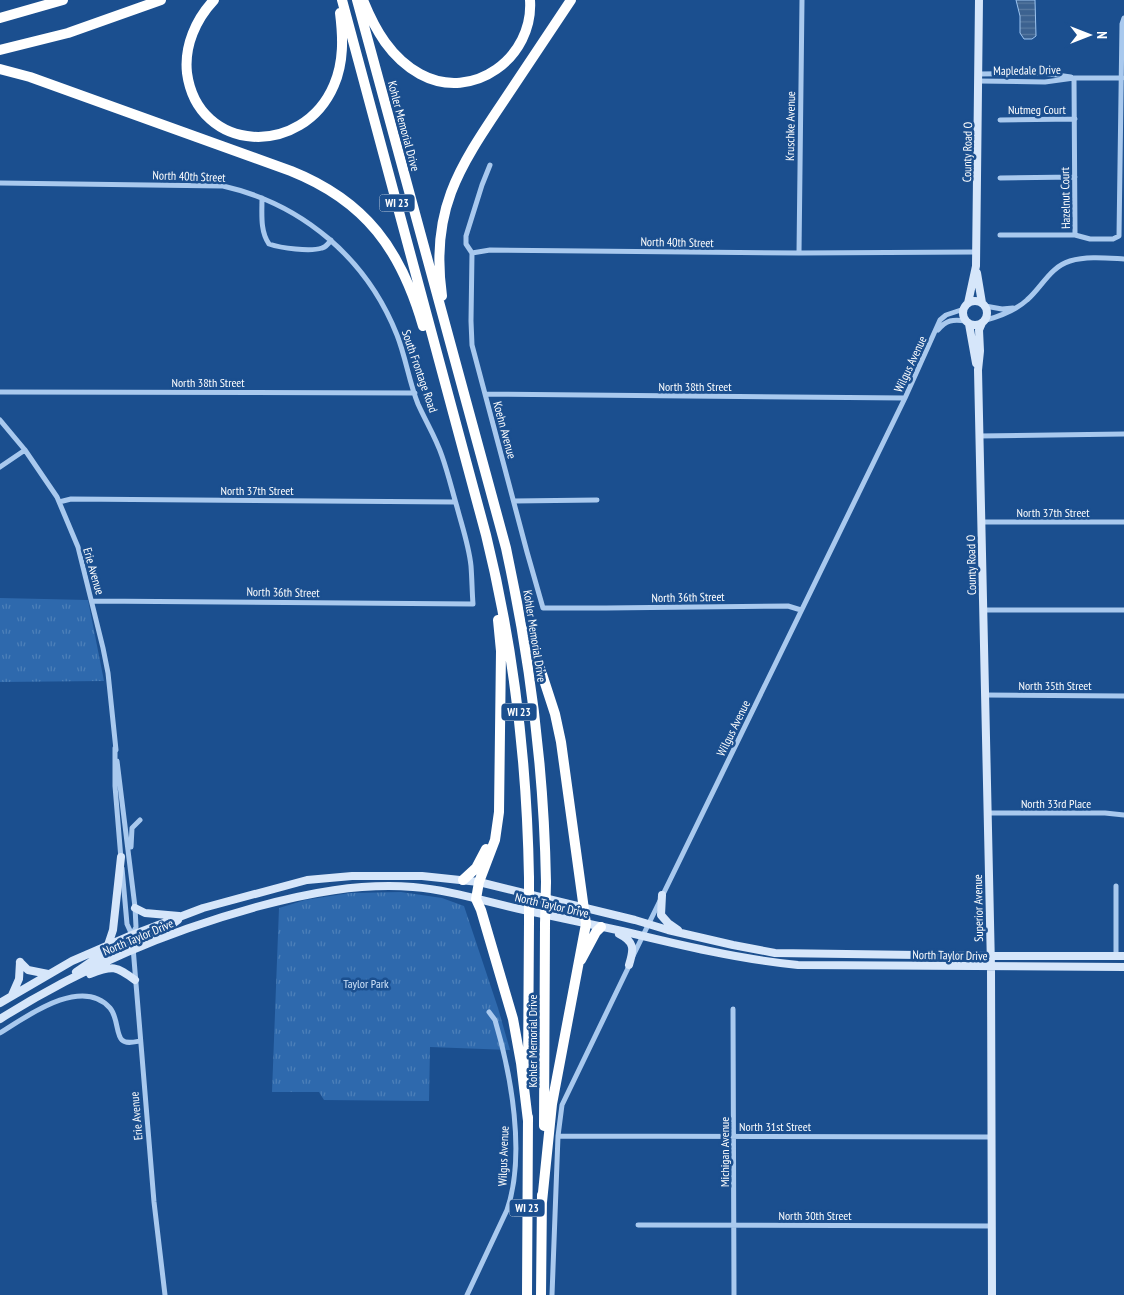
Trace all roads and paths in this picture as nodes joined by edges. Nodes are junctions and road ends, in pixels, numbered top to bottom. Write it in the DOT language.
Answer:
graph roads {
  1 [pos="63,0"];
  2 [pos="161,0"];
  3 [pos="214,0"];
  4 [pos="340,0"];
  5 [pos="357,0"];
  6 [pos="362,0"];
  7 [pos="530,0"];
  8 [pos="571,0"];
  9 [pos="802,0"];
  10 [pos="979,0"];
  11 [pos="0,18"];
  12 [pos="1124,18"];
  13 [pos="0,50"];
  14 [pos="0,69"];
  15 [pos="979,78"];
  16 [pos="1074,78"];
  17 [pos="1123,78"];
  18 [pos="1075,119"];
  19 [pos="1000,120"];
  20 [pos="490,165"];
  21 [pos="1075,177"];
  22 [pos="1000,178"];
  23 [pos="0,183"];
  24 [pos="262,198"];
  25 [pos="1000,235"];
  26 [pos="1075,235"];
  27 [pos="331,240"];
  28 [pos="976,252"];
  29 [pos="472,253"];
  30 [pos="799,253"];
  31 [pos="1124,259"];
  32 [pos="976,266"];
  33 [pos="983,305"];
  34 [pos="966,306"];
  35 [pos="1016,307"];
  36 [pos="984,321"];
  37 [pos="967,322"];
  38 [pos="936,332"];
  39 [pos="978,370"];
  40 [pos="458,372"];
  41 [pos="0,392"];
  42 [pos="415,394"];
  43 [pos="485,394"];
  44 [pos="905,398"];
  45 [pos="452,406"];
  46 [pos="0,420"];
  47 [pos="1124,434"];
  48 [pos="979,436"];
  49 [pos="25,450"];
  50 [pos="0,467"];
  51 [pos="597,500"];
  52 [pos="514,501"];
  53 [pos="59,502"];
  54 [pos="456,502"];
  55 [pos="982,522"];
  56 [pos="1124,522"];
  57 [pos="489,547"];
  58 [pos="517,599"];
  59 [pos="92,600"];
  60 [pos="473,604"];
  61 [pos="543,608"];
  62 [pos="801,610"];
  63 [pos="984,610"];
  64 [pos="1124,610"];
  65 [pos="985,695"];
  66 [pos="1124,696"];
  67 [pos="115,748"];
  68 [pos="500,762"];
  69 [pos="988,813"];
  70 [pos="1124,815"];
  71 [pos="140,820"];
  72 [pos="121,857"];
  73 [pos="132,878"];
  74 [pos="463,880"];
  75 [pos="479,882"];
  76 [pos="1116,886"];
  77 [pos="662,895"];
  78 [pos="476,899"];
  79 [pos="135,908"];
  80 [pos="583,908"];
  81 [pos="183,916"];
  82 [pos="586,924"];
  83 [pos="648,924"];
  84 [pos="606,928"];
  85 [pos="686,934"];
  86 [pos="132,935"];
  87 [pos="643,937"];
  88 [pos="108,945"];
  89 [pos="133,949"];
  90 [pos="990,956"];
  91 [pos="1120,956"];
  92 [pos="578,965"];
  93 [pos="629,965"];
  94 [pos="990,967"];
  95 [pos="1124,967"];
  96 [pos="48,974"];
  97 [pos="135,980"];
  98 [pos="55,986"];
  99 [pos="12,995"];
  100 [pos="0,1003"];
  101 [pos="733,1009"];
  102 [pos="489,1012"];
  103 [pos="0,1019"];
  104 [pos="0,1033"];
  105 [pos="140,1041"];
  106 [pos="528,1121"];
  107 [pos="558,1136"];
  108 [pos="734,1136"];
  109 [pos="991,1137"];
  110 [pos="542,1202"];
  111 [pos="638,1224"];
  112 [pos="734,1225"];
  113 [pos="992,1226"];
  114 [pos="165,1295"];
  115 [pos="467,1295"];
  116 [pos="527,1295"];
  117 [pos="541,1295"];
  118 [pos="552,1295"];
  119 [pos="734,1295"];
  120 [pos="992,1295"];
  1 -- 11 [label="highway"];
  2 -- 13 [label="highway"];
  3 -- 4 [label="highway"];
  4 -- 45 [label="highway, Kohler Memorial Drive / WI 23"];
  5 -- 40 [label="highway, Kohler Memorial Drive / WI 23"];
  6 -- 7 [label="highway"];
  8 -- 40 [label="highway"];
  9 -- 30 [label="street, Kruschke Avenue"];
  10 -- 15 [label="main road, County Road O"];
  12 -- 17 [label="street, Hazelnut Court"];
  14 -- 45 [label="highway"];
  15 -- 16 [label="street, Mapledale Drive"];
  15 -- 28 [label="main road, County Road O"];
  16 -- 17 [label="street, Mapledale Drive"];
  16 -- 18 [label="street, Hazelnut Court"];
  17 -- 26 [label="street, Hazelnut Court"];
  18 -- 19 [label="street, Nutmeg Court"];
  18 -- 21 [label="street, Hazelnut Court"];
  20 -- 29 [label="street"];
  21 -- 22 [label="street"];
  21 -- 26 [label="street, Hazelnut Court"];
  23 -- 24 [label="street, North 40th Street"];
  24 -- 27 [label="street, South Frontage Road"];
  24 -- 27 [label="street"];
  25 -- 26 [label="street"];
  27 -- 42 [label="street, South Frontage Road"];
  28 -- 30 [label="street, North 40th Street"];
  28 -- 32 [label="main road, County Road O"];
  29 -- 30 [label="street, North 40th Street"];
  29 -- 43 [label="street, Koehn Avenue"];
  31 -- 35 [label="street"];
  32 -- 33 [label="main road"];
  32 -- 34 [label="main road, County Road O"];
  33 -- 34 [label="main road"];
  33 -- 35 [label="street"];
  33 -- 36 [label="main road"];
  34 -- 37 [label="main road"];
  34 -- 38 [label="street, Wilgus Avenue"];
  35 -- 36 [label="street"];
  36 -- 37 [label="main road"];
  36 -- 39 [label="main road, County Road O"];
  37 -- 38 [label="street, Wilgus Avenue"];
  37 -- 39 [label="main road, County Road O"];
  38 -- 44 [label="street, Wilgus Avenue"];
  39 -- 48 [label="main road, County Road O"];
  40 -- 58 [label="highway, Kohler Memorial Drive / WI 23"];
  41 -- 42 [label="street, North 38th Street"];
  42 -- 54 [label="street, South Frontage Road"];
  43 -- 44 [label="street, North 38th Street"];
  43 -- 52 [label="street, Koehn Avenue"];
  44 -- 62 [label="street, Wilgus Avenue"];
  45 -- 57 [label="highway, Kohler Memorial Drive / WI 23"];
  46 -- 49 [label="street, Erie Avenue"];
  47 -- 48 [label="street"];
  48 -- 55 [label="main road, County Road O"];
  49 -- 50 [label="street"];
  49 -- 53 [label="street, Erie Avenue"];
  51 -- 52 [label="street"];
  52 -- 61 [label="street, Koehn Avenue"];
  53 -- 54 [label="street, North 37th Street"];
  53 -- 59 [label="street, Erie Avenue"];
  54 -- 60 [label="street, South Frontage Road"];
  55 -- 56 [label="street, North 37th Street"];
  55 -- 63 [label="main road, County Road O"];
  57 -- 68 [label="highway"];
  57 -- 106 [label="highway, Kohler Memorial Drive / WI 23, bridge"];
  58 -- 80 [label="highway"];
  58 -- 110 [label="highway, Kohler Memorial Drive / WI 23, bridge"];
  59 -- 60 [label="street, North 36th Street"];
  59 -- 67 [label="street, Erie Avenue"];
  61 -- 62 [label="street, North 36th Street"];
  62 -- 77 [label="street, Wilgus Avenue"];
  63 -- 64 [label="street"];
  63 -- 65 [label="main road, Superior Avenue"];
  65 -- 66 [label="street, North 35th Street"];
  65 -- 69 [label="main road, Superior Avenue"];
  67 -- 72 [label="street, Erie Avenue"];
  67 -- 73 [label="street, Erie Avenue"];
  68 -- 74 [label="highway"];
  68 -- 75 [label="highway"];
  69 -- 70 [label="street, North 33rd Place"];
  69 -- 90 [label="main road, Superior Avenue"];
  71 -- 73 [label="street"];
  72 -- 86 [label="street, Erie Avenue"];
  72 -- 88 [label="main road"];
  73 -- 79 [label="street, Erie Avenue"];
  74 -- 75 [label="main road, North Taylor Drive"];
  74 -- 81 [label="main road, North Taylor Drive"];
  75 -- 78 [label="highway"];
  75 -- 80 [label="main road, North Taylor Drive"];
  76 -- 91 [label="street"];
  77 -- 83 [label="street, Wilgus Avenue"];
  77 -- 85 [label="main road"];
  78 -- 82 [label="main road, North Taylor Drive"];
  78 -- 89 [label="main road, North Taylor Drive"];
  78 -- 106 [label="highway"];
  79 -- 81 [label="main road"];
  79 -- 86 [label="street, Erie Avenue"];
  80 -- 82 [label="highway"];
  80 -- 83 [label="main road, North Taylor Drive"];
  81 -- 86 [label="main road, North Taylor Drive"];
  81 -- 89 [label="main road"];
  82 -- 84 [label="main road, North Taylor Drive"];
  82 -- 92 [label="highway"];
  83 -- 85 [label="main road, North Taylor Drive"];
  83 -- 87 [label="street, Wilgus Avenue"];
  84 -- 87 [label="main road, North Taylor Drive"];
  84 -- 92 [label="highway"];
  84 -- 93 [label="main road"];
  85 -- 90 [label="main road, North Taylor Drive"];
  86 -- 88 [label="main road, North Taylor Drive"];
  86 -- 89 [label="street, Erie Avenue"];
  86 -- 98 [label="main road"];
  87 -- 93 [label="street, Wilgus Avenue"];
  87 -- 94 [label="main road, North Taylor Drive"];
  88 -- 96 [label="main road, North Taylor Drive"];
  89 -- 97 [label="street, Erie Avenue"];
  89 -- 98 [label="main road, North Taylor Drive"];
  90 -- 91 [label="main road, North Taylor Drive"];
  90 -- 94 [label="main road, Superior Avenue"];
  92 -- 110 [label="highway"];
  93 -- 107 [label="street, Wilgus Avenue"];
  94 -- 95 [label="main road, North Taylor Drive"];
  94 -- 109 [label="main road, Superior Avenue"];
  96 -- 99 [label="main road, North Taylor Drive"];
  96 -- 99 [label="main road"];
  97 -- 98 [label="main road"];
  97 -- 105 [label="street, Erie Avenue"];
  98 -- 103 [label="main road, North Taylor Drive"];
  99 -- 100 [label="main road, North Taylor Drive"];
  101 -- 108 [label="street, Michigan Avenue"];
  102 -- 115 [label="street, Wilgus Avenue"];
  104 -- 105 [label="street"];
  105 -- 114 [label="street, Erie Avenue"];
  106 -- 116 [label="highway, Kohler Memorial Drive / WI 23"];
  107 -- 108 [label="street, North 31st Street"];
  107 -- 118 [label="street, Wilgus Avenue"];
  108 -- 109 [label="street, North 31st Street"];
  108 -- 112 [label="street, Michigan Avenue"];
  109 -- 113 [label="main road, Superior Avenue"];
  110 -- 117 [label="highway, Kohler Memorial Drive / WI 23"];
  111 -- 112 [label="street, North 30th Street"];
  112 -- 113 [label="street, North 30th Street"];
  112 -- 119 [label="street, Michigan Avenue"];
  113 -- 120 [label="main road, Superior Avenue"];
}
